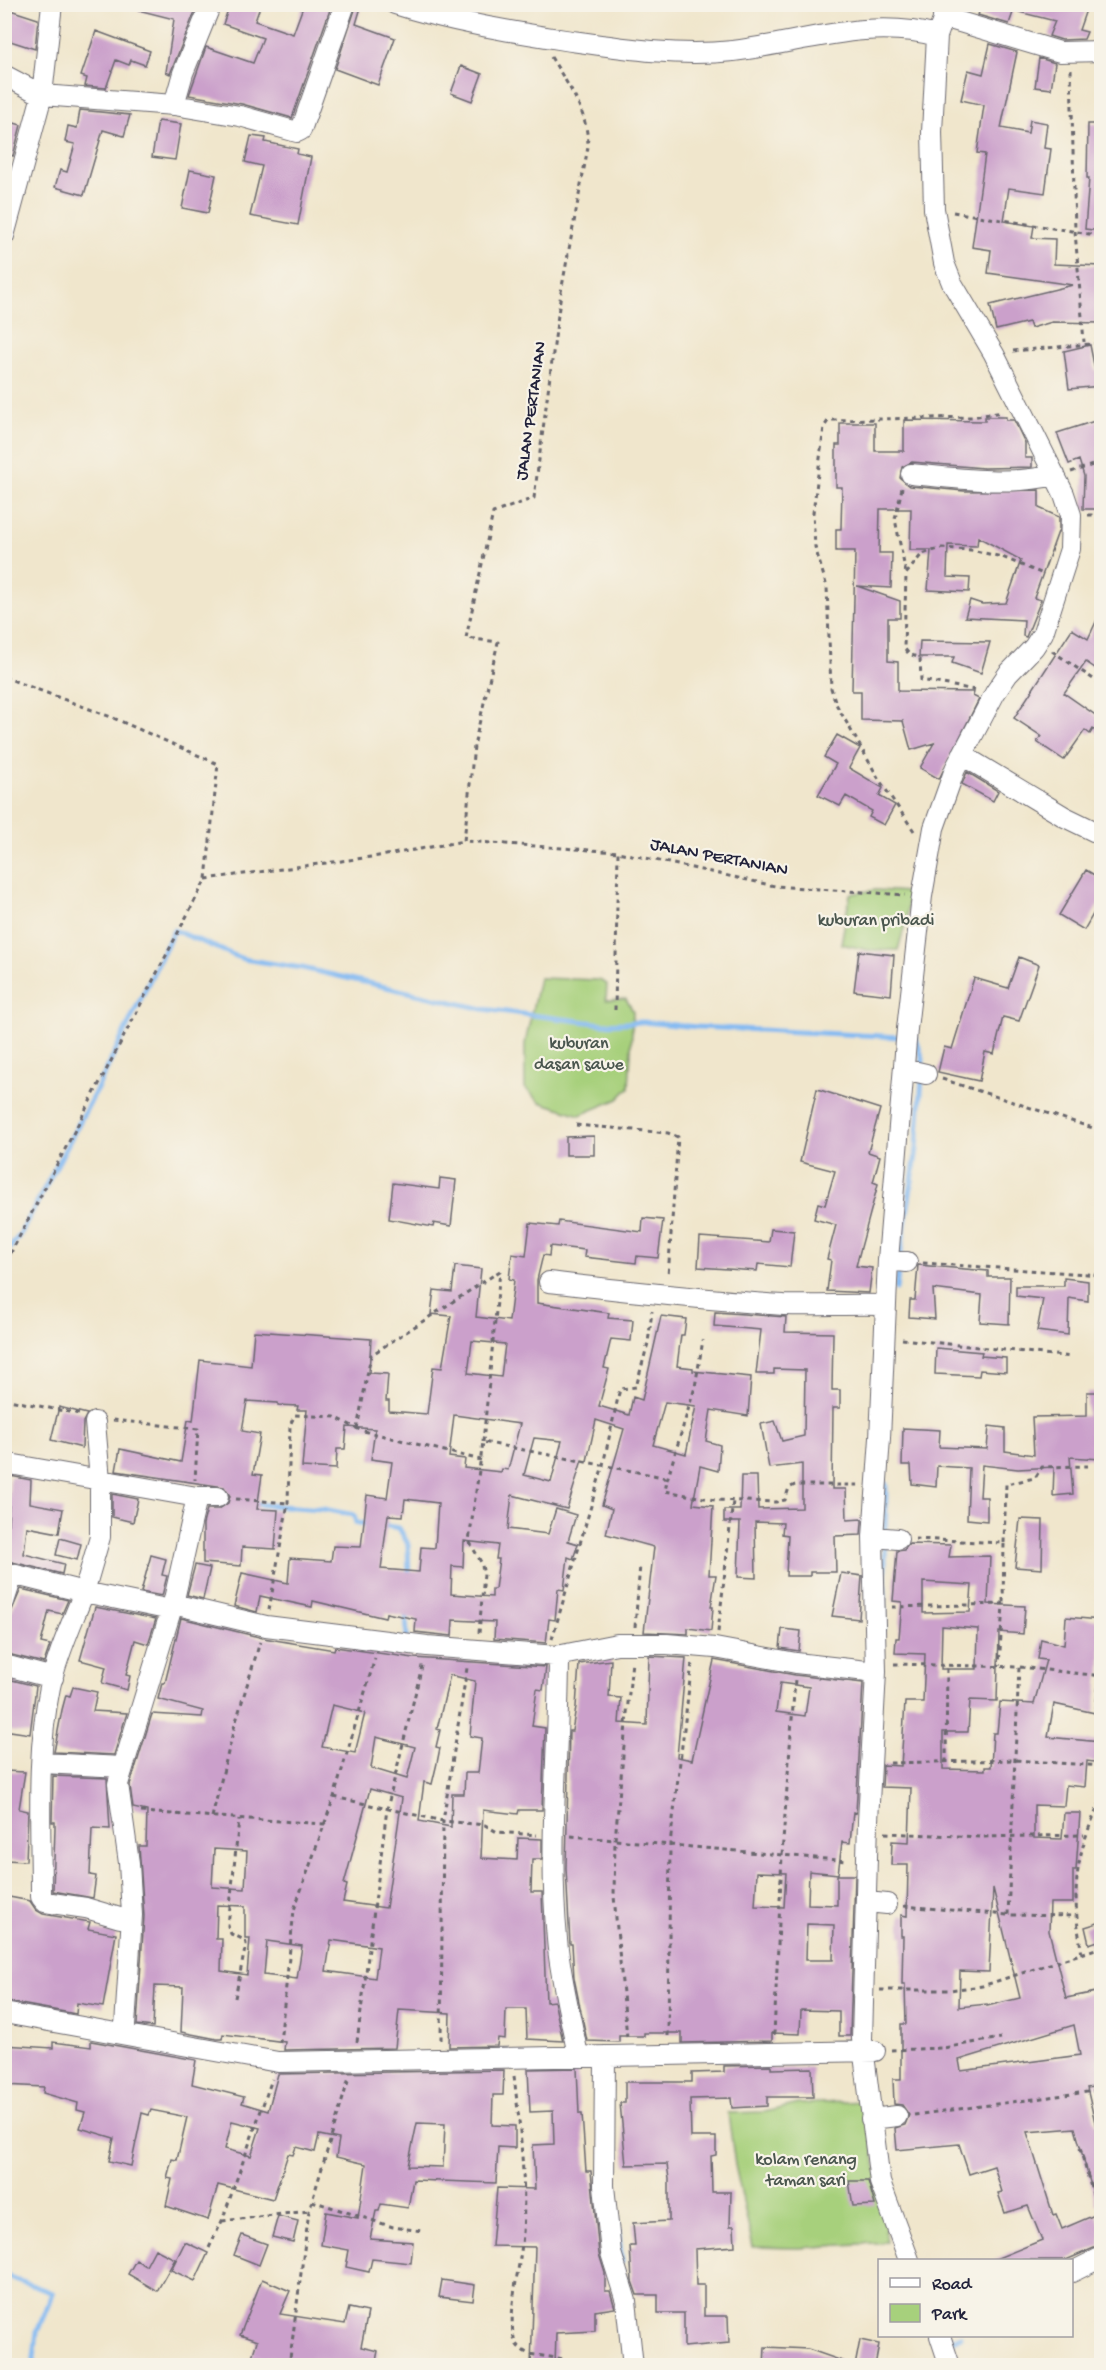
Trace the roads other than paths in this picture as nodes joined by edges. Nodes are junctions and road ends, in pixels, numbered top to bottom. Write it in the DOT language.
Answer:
graph roads {
  1 [pos="52,4"];
  2 [pos="211,4"];
  3 [pos="345,4"];
  4 [pos="395,4"];
  5 [pos="943,19"];
  6 [pos="1101,51"];
  7 [pos="4,75"];
  8 [pos="42,95"];
  9 [pos="174,105"];
  10 [pos="4,236"];
  11 [pos="911,474"];
  12 [pos="1055,475"];
  13 [pos="962,754"];
  14 [pos="1101,835"];
  15 [pos="549,1282"];
  16 [pos="885,1305"];
  17 [pos="99,1420"];
  18 [pos="4,1463"];
  19 [pos="100,1471"];
  20 [pos="9,1573"];
  21 [pos="84,1592"];
  22 [pos="4,1602"];
  23 [pos="172,1607"];
  24 [pos="560,1654"];
  25 [pos="4,1665"];
  26 [pos="881,1666"];
  27 [pos="52,1677"];
  28 [pos="42,1763"];
  29 [pos="122,1767"];
  30 [pos="120,1918"];
  31 [pos="4,2013"];
  32 [pos="125,2025"];
  33 [pos="868,2051"];
  34 [pos="578,2056"];
  35 [pos="616,2056"];
  36 [pos="1101,2257"];
  37 [pos="909,2259"];
  38 [pos="1073,2271"];
  39 [pos="942,2337"];
  40 [pos="633,2366"];
  41 [pos="950,2366"];
  1 -- 8 [label="street"];
  2 -- 9 [label="street"];
  3 -- 9 [label="street"];
  4 -- 5 [label="street"];
  5 -- 6 [label="street"];
  5 -- 12 [label="street"];
  7 -- 8 [label="street"];
  8 -- 9 [label="street"];
  8 -- 10 [label="street"];
  11 -- 12 [label="street"];
  12 -- 13 [label="street"];
  13 -- 14 [label="street"];
  13 -- 16 [label="street"];
  15 -- 16 [label="street"];
  16 -- 26 [label="street"];
  17 -- 19 [label="street"];
  18 -- 19 [label="street"];
  19 -- 21 [label="street"];
  19 -- 23 [label="street"];
  20 -- 21 [label="street"];
  20 -- 22 [label="street"];
  21 -- 23 [label="street"];
  21 -- 27 [label="street"];
  23 -- 24 [label="street"];
  23 -- 29 [label="street"];
  24 -- 26 [label="street"];
  24 -- 34 [label="street"];
  25 -- 27 [label="street"];
  26 -- 33 [label="street"];
  27 -- 28 [label="street"];
  28 -- 29 [label="street"];
  28 -- 30 [label="street"];
  29 -- 32 [label="street"];
  31 -- 34 [label="street"];
  33 -- 35 [label="street"];
  33 -- 37 [label="street"];
  34 -- 35 [label="street"];
  35 -- 40 [label="street"];
  36 -- 38 [label="street"];
  39 -- 41 [label="street"];
}
